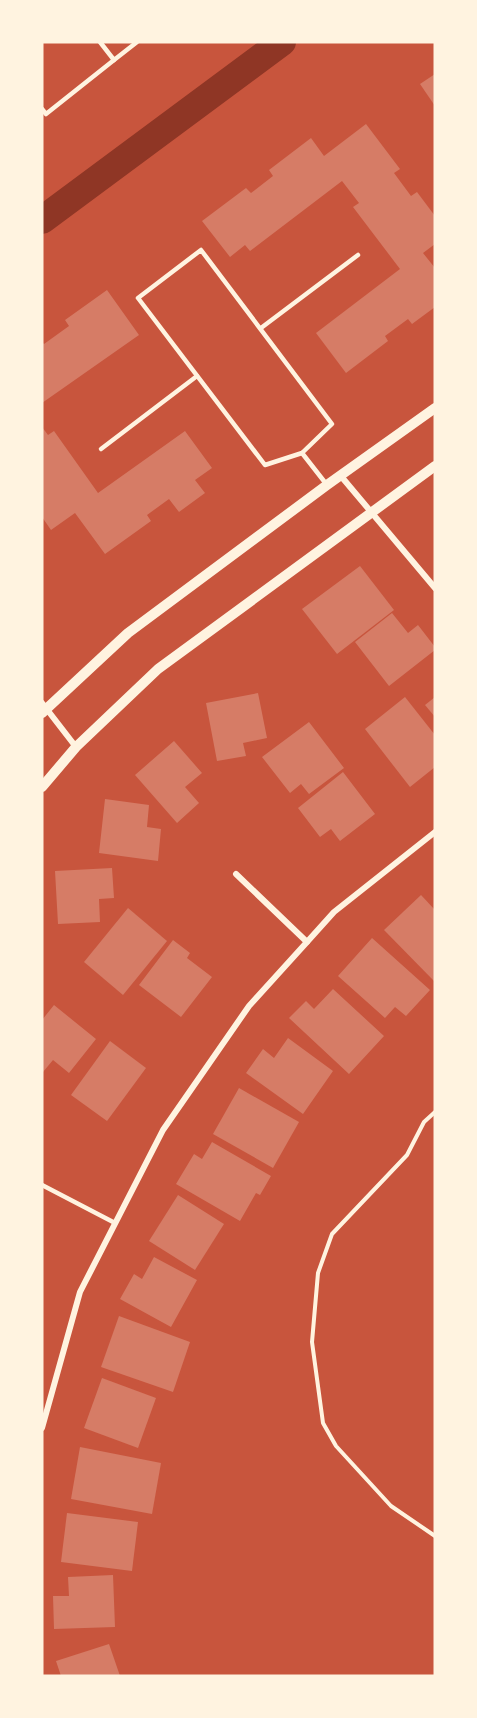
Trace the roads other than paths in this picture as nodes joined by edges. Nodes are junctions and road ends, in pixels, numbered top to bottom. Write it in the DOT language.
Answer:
graph roads {
  1 [pos="100,42"];
  2 [pos="138,42"];
  3 [pos="114,60"];
  4 [pos="42,109"];
  5 [pos="358,255"];
  6 [pos="261,328"];
  7 [pos="197,376"];
  8 [pos="435,408"];
  9 [pos="101,449"];
  10 [pos="302,453"];
  11 [pos="435,466"];
  12 [pos="340,475"];
  13 [pos="327,485"];
  14 [pos="371,512"];
  15 [pos="435,588"];
  16 [pos="43,708"];
  17 [pos="76,747"];
  18 [pos="42,787"];
  19 [pos="435,832"];
  20 [pos="236,874"];
  21 [pos="307,942"];
  22 [pos="42,1185"];
  23 [pos="115,1222"];
  24 [pos="42,1428"];
  1 -- 3 [label="lane"];
  2 -- 3 [label="lane"];
  3 -- 4 [label="lane"];
  5 -- 6 [label="lane"];
  6 -- 7 [label="lane"];
  6 -- 10 [label="lane"];
  7 -- 9 [label="lane"];
  7 -- 10 [label="lane"];
  8 -- 12 [label="street"];
  10 -- 13 [label="lane"];
  11 -- 14 [label="street"];
  12 -- 13 [label="street"];
  12 -- 14 [label="street"];
  13 -- 16 [label="street"];
  14 -- 15 [label="street"];
  14 -- 17 [label="street"];
  16 -- 17 [label="street"];
  17 -- 18 [label="street"];
  19 -- 21 [label="street"];
  20 -- 21 [label="street"];
  21 -- 23 [label="street"];
  22 -- 23 [label="lane"];
  23 -- 24 [label="street"];
}
